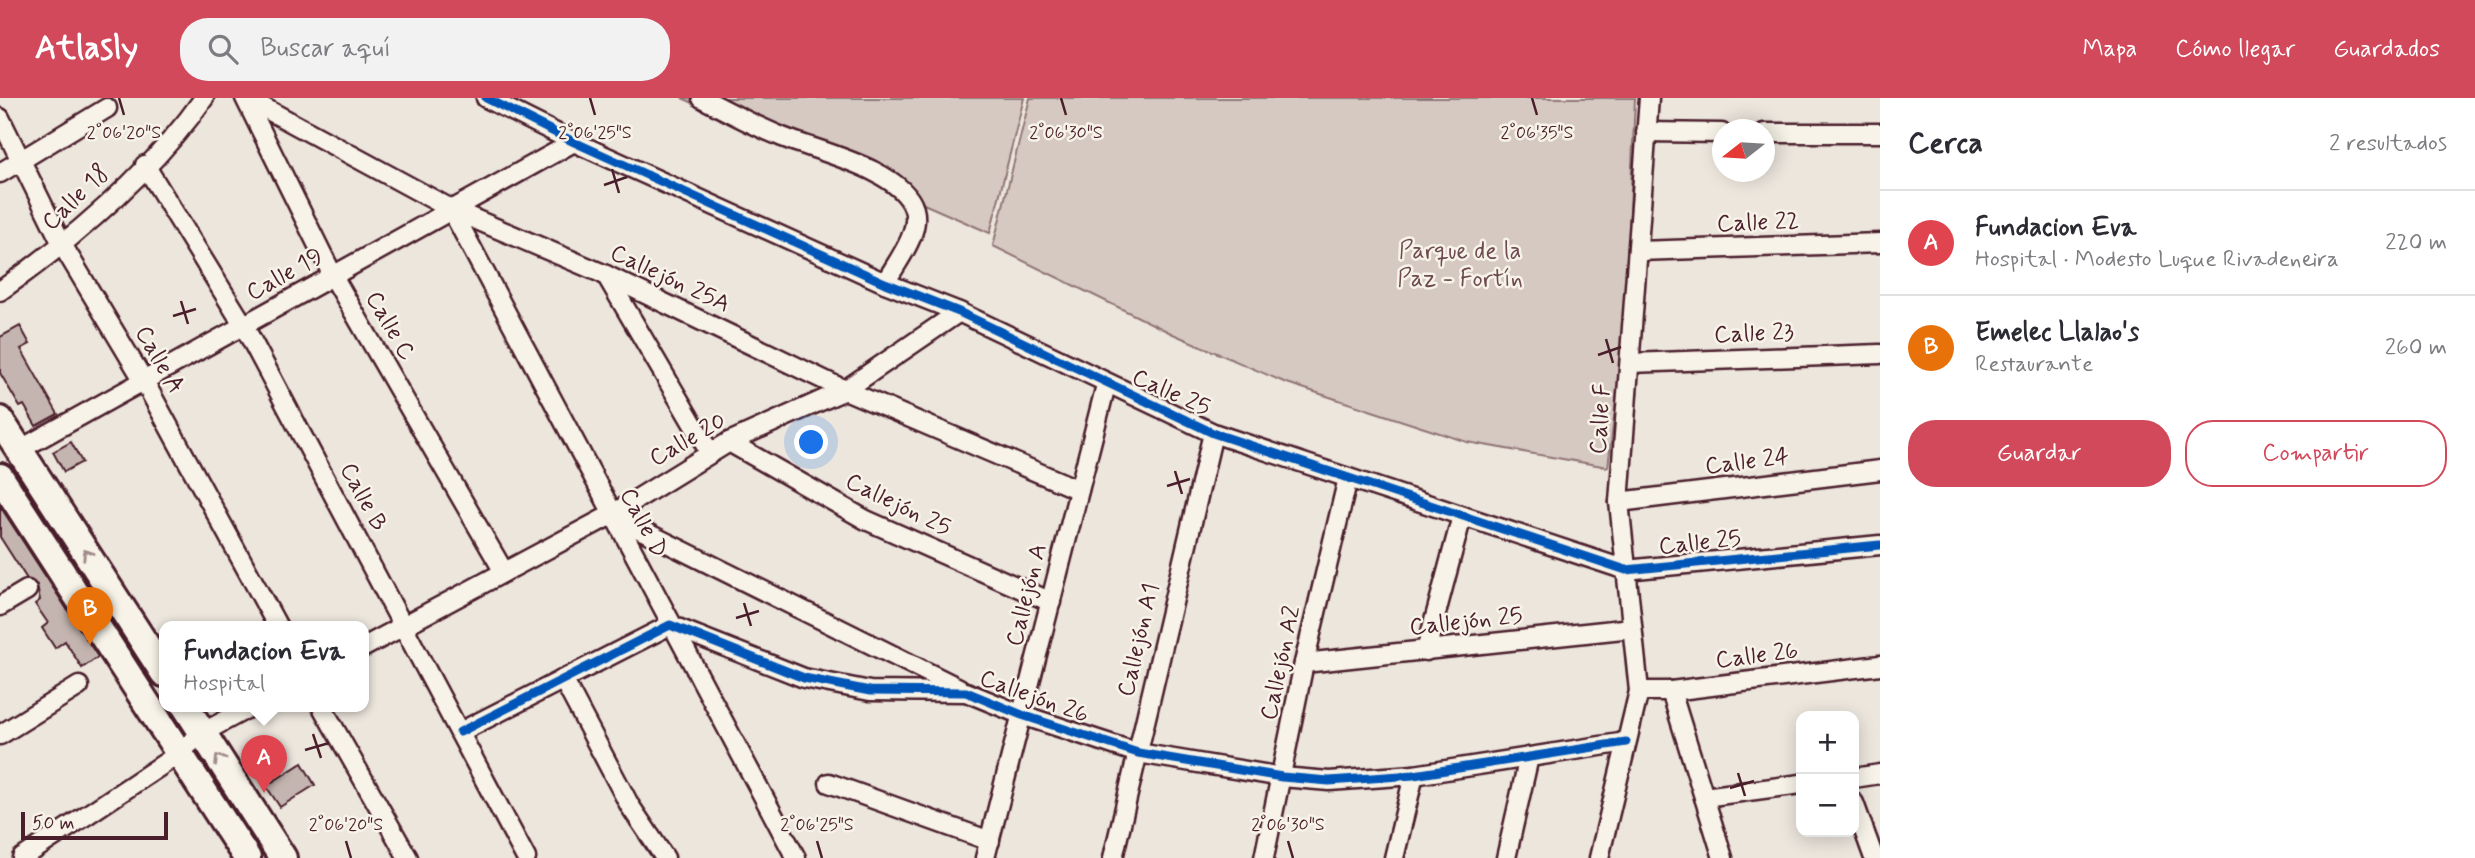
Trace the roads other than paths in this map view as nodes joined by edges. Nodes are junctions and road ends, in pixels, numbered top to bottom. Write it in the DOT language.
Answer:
graph roads {
  1 [pos="204,98"];
  2 [pos="246,98"];
  3 [pos="486,98"];
  4 [pos="702,98"];
  5 [pos="1649,98"];
  6 [pos="107,108"];
  7 [pos="0,118"];
  8 [pos="1646,132"];
  9 [pos="1712,133"];
  10 [pos="1775,133"];
  11 [pos="1880,133"];
  12 [pos="574,142"];
  13 [pos="19,161"];
  14 [pos="145,166"];
  15 [pos="0,173"];
  16 [pos="451,209"];
  17 [pos="1880,243"];
  18 [pos="62,246"];
  19 [pos="1637,251"];
  20 [pos="606,275"];
  21 [pos="333,276"];
  22 [pos="886,283"];
  23 [pos="0,291"];
  24 [pos="959,312"];
  25 [pos="244,326"];
  26 [pos="1880,354"];
  27 [pos="1630,363"];
  28 [pos="144,381"];
  29 [pos="1107,385"];
  30 [pos="845,390"];
  31 [pos="0,420"];
  32 [pos="1213,433"];
  33 [pos="729,442"];
  34 [pos="19,450"];
  35 [pos="710,453"];
  36 [pos="1880,470"];
  37 [pos="0,477"];
  38 [pos="1348,478"];
  39 [pos="1080,490"];
  40 [pos="1619,502"];
  41 [pos="611,515"];
  42 [pos="1462,516"];
  43 [pos="1880,545"];
  44 [pos="1626,570"];
  45 [pos="504,572"];
  46 [pos="27,590"];
  47 [pos="1051,602"];
  48 [pos="0,606"];
  49 [pos="89,615"];
  50 [pos="131,621"];
  51 [pos="275,621"];
  52 [pos="404,625"];
  53 [pos="670,625"];
  54 [pos="1632,628"];
  55 [pos="369,644"];
  56 [pos="1426,650"];
  57 [pos="1304,663"];
  58 [pos="159,665"];
  59 [pos="1880,665"];
  60 [pos="563,679"];
  61 [pos="79,686"];
  62 [pos="1639,691"];
  63 [pos="1671,691"];
  64 [pos="966,692"];
  65 [pos="189,712"];
  66 [pos="241,712"];
  67 [pos="326,712"];
  68 [pos="1022,715"];
  69 [pos="460,732"];
  70 [pos="202,733"];
  71 [pos="0,734"];
  72 [pos="1626,742"];
  73 [pos="1138,753"];
  74 [pos="174,757"];
  75 [pos="1529,757"];
  76 [pos="1880,774"];
  77 [pos="1414,775"];
  78 [pos="1282,777"];
  79 [pos="1859,777"];
  80 [pos="829,783"];
  81 [pos="1796,785"];
  82 [pos="208,797"];
  83 [pos="1704,797"];
  84 [pos="1859,817"];
  85 [pos="257,819"];
  86 [pos="988,849"];
  87 [pos="238,855"];
  88 [pos="22,858"];
  89 [pos="283,858"];
  90 [pos="408,858"];
  91 [pos="526,858"];
  92 [pos="665,858"];
  93 [pos="796,858"];
  94 [pos="1113,858"];
  95 [pos="1264,858"];
  96 [pos="1394,858"];
  97 [pos="1506,858"];
  98 [pos="1598,858"];
  99 [pos="1723,858"];
  100 [pos="1874,858"];
  1 -- 14 [label="street, Calle 18"];
  2 -- 16 [label="street, Callejón 25A"];
  2 -- 21 [label="street, Calle C"];
  3 -- 12 [label="street, Calle 25"];
  4 -- 22 [label="street"];
  5 -- 8 [label="street, Calle F"];
  6 -- 13 [label="street"];
  7 -- 13 [label="street, Calle A"];
  8 -- 9 [label="street"];
  8 -- 19 [label="street, Calle F"];
  10 -- 11 [label="street"];
  12 -- 16 [label="street, Calle 19"];
  12 -- 22 [label="street, Calle 25"];
  13 -- 15 [label="street"];
  13 -- 18 [label="street, Calle A"];
  14 -- 18 [label="street, Calle 18"];
  14 -- 25 [label="street, Calle B"];
  16 -- 20 [label="street, Callejón 25A"];
  16 -- 21 [label="street, Calle 19"];
  16 -- 41 [label="street, Calle D"];
  17 -- 19 [label="street, Calle 22"];
  18 -- 23 [label="street, Calle 18"];
  18 -- 28 [label="street, Calle A"];
  19 -- 27 [label="street, Calle F"];
  20 -- 30 [label="street, Callejón 25A"];
  20 -- 35 [label="street"];
  21 -- 25 [label="street, Calle 19"];
  21 -- 45 [label="street, Calle C"];
  22 -- 24 [label="street, Calle 25"];
  24 -- 29 [label="street, Calle 25"];
  24 -- 30 [label="street, Calle 20"];
  25 -- 28 [label="street, Calle 19"];
  25 -- 52 [label="street, Calle B"];
  26 -- 27 [label="street, Calle 23"];
  27 -- 40 [label="street, Calle F"];
  28 -- 34 [label="street, Calle 19"];
  28 -- 51 [label="street, Calle A"];
  29 -- 32 [label="street, Calle 25"];
  29 -- 39 [label="street, Callejón A"];
  30 -- 33 [label="street, Calle 20"];
  30 -- 39 [label="street, Callejón 25A"];
  31 -- 34 [label="street"];
  32 -- 38 [label="street, Calle 25"];
  32 -- 73 [label="street, Callejón A1"];
  33 -- 35 [label="street, Calle 20"];
  33 -- 47 [label="street, Callejón 25"];
  50 -- 34 [label="street, one-way"];
  35 -- 41 [label="street, Calle 20"];
  36 -- 40 [label="street, Calle 24"];
  37 -- 49 [label="street"];
  38 -- 42 [label="street, Calle 25"];
  38 -- 57 [label="street, Callejón A2"];
  39 -- 47 [label="street, Callejón A"];
  40 -- 44 [label="street, Calle F"];
  41 -- 45 [label="street, Calle 20"];
  41 -- 53 [label="street, Calle D"];
  41 -- 64 [label="street, Callejón 26"];
  42 -- 44 [label="street, Calle 25"];
  42 -- 56 [label="street"];
  43 -- 44 [label="street, Calle 25"];
  44 -- 54 [label="street, Calle F"];
  45 -- 52 [label="street, Calle 20"];
  46 -- 48 [label="street"];
  47 -- 68 [label="street, Callejón A"];
  49 -- 50 [label="street"];
  49 -- 74 [label="street"];
  50 -- 58 [label="street"];
  52 -- 55 [label="street, Calle 20"];
  52 -- 69 [label="street, Calle B"];
  53 -- 60 [label="street"];
  53 -- 64 [label="street, Callejón 26"];
  53 -- 93 [label="street, Calle D"];
  54 -- 56 [label="street, Callejón 25"];
  54 -- 62 [label="street, Calle F"];
  56 -- 57 [label="street, Callejón 25"];
  57 -- 78 [label="street, Callejón A2"];
  59 -- 63 [label="street, Calle 26"];
  60 -- 69 [label="street"];
  60 -- 92 [label="street"];
  61 -- 71 [label="street"];
  62 -- 63 [label="street, Calle 26"];
  62 -- 72 [label="street, Calle F"];
  63 -- 83 [label="street"];
  64 -- 68 [label="street, Callejón 26"];
  65 -- 70 [label="street"];
  66 -- 70 [label="street"];
  67 -- 90 [label="street"];
  68 -- 73 [label="street, Callejón 26"];
  68 -- 86 [label="street, Callejón A"];
  69 -- 91 [label="street, Calle B"];
  70 -- 74 [label="street"];
  85 -- 70 [label="street, one-way"];
  72 -- 75 [label="street, Callejón 26"];
  72 -- 98 [label="street, Calle F"];
  73 -- 78 [label="street, Callejón 26"];
  73 -- 94 [label="street, Callejón A1"];
  74 -- 82 [label="street"];
  74 -- 88 [label="street"];
  75 -- 77 [label="street, Callejón 26"];
  75 -- 97 [label="street"];
  76 -- 79 [label="street"];
  77 -- 78 [label="street, Callejón 26"];
  77 -- 96 [label="street"];
  78 -- 95 [label="street, Callejón A2"];
  80 -- 86 [label="street"];
  81 -- 83 [label="street"];
  82 -- 85 [label="street"];
  82 -- 87 [label="street"];
  83 -- 99 [label="street"];
  84 -- 100 [label="street"];
  85 -- 89 [label="street"];
}
